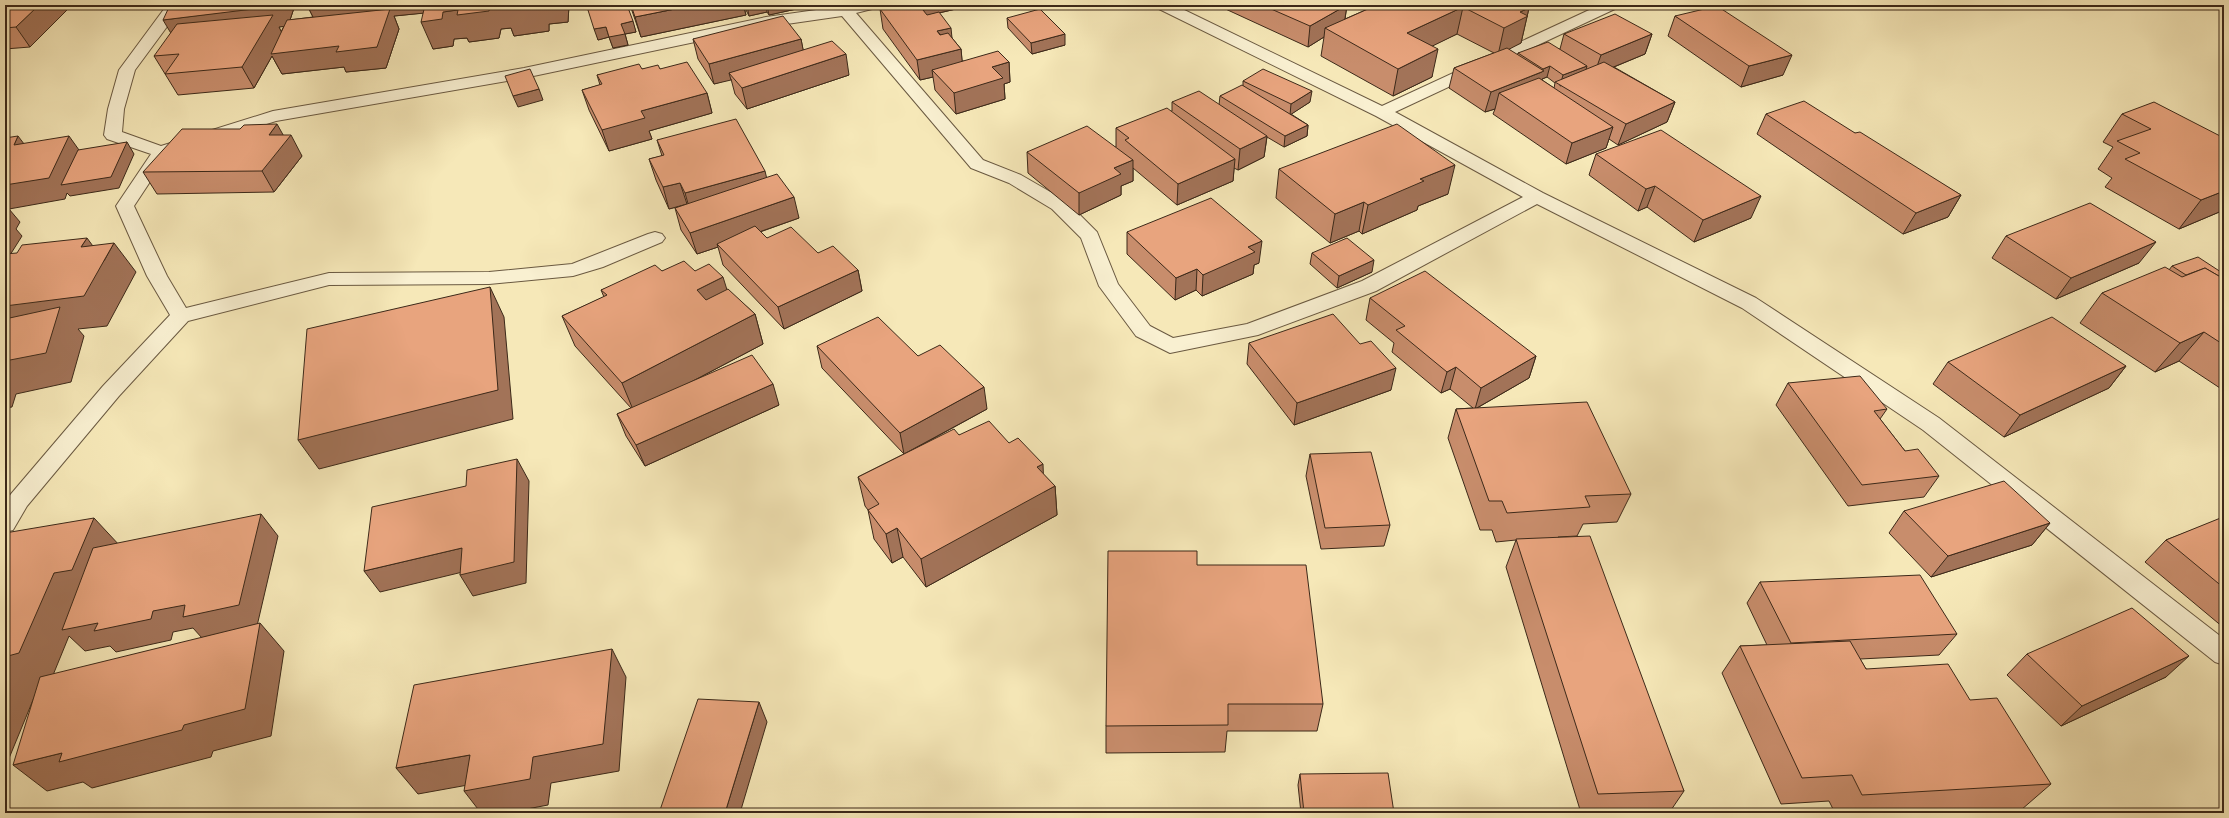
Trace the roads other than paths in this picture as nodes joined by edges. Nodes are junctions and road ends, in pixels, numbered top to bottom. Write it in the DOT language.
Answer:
graph roads {
  1 [pos="175,5"];
  2 [pos="871,5"];
  3 [pos="1162,5"];
  4 [pos="1612,5"];
  5 [pos="846,11"];
  6 [pos="1382,112"];
  7 [pos="161,152"];
  8 [pos="1537,197"];
  9 [pos="655,238"];
  10 [pos="181,316"];
  11 [pos="5,523"];
  12 [pos="2224,654"];
  1 -- 7 [label="street"];
  2 -- 5 [label="street"];
  3 -- 6 [label="street"];
  4 -- 6 [label="street"];
  5 -- 7 [label="street"];
  5 -- 8 [label="street"];
  6 -- 8 [label="street"];
  7 -- 10 [label="street"];
  8 -- 12 [label="street"];
  9 -- 10 [label="street"];
  10 -- 11 [label="street"];
}
